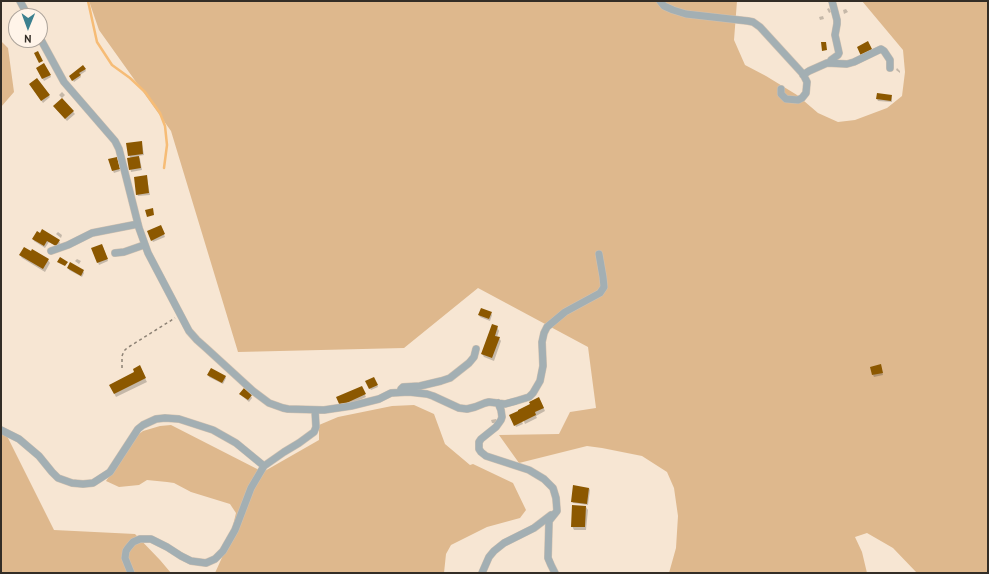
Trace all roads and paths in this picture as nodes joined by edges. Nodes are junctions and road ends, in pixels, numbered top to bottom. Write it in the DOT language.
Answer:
graph roads {
  1 [pos="660,1"];
  2 [pos="832,1"];
  3 [pos="45,48"];
  4 [pos="830,63"];
  5 [pos="890,68"];
  6 [pos="803,75"];
  7 [pos="781,89"];
  8 [pos="138,224"];
  9 [pos="144,245"];
  10 [pos="51,251"];
  11 [pos="115,253"];
  12 [pos="598,254"];
  13 [pos="180,315"];
  14 [pos="476,349"];
  15 [pos="122,368"];
  16 [pos="400,392"];
  17 [pos="498,403"];
  18 [pos="315,410"];
  19 [pos="1,430"];
  20 [pos="264,466"];
  21 [pos="555,513"];
  22 [pos="131,573"];
  23 [pos="482,573"];
  24 [pos="555,573"];
  1 -- 6 [label="street"];
  2 -- 4 [label="street"];
  3 -- 8 [label="street"];
  4 -- 5 [label="street"];
  4 -- 6 [label="street"];
  6 -- 7 [label="street"];
  8 -- 9 [label="street"];
  8 -- 10 [label="street"];
  9 -- 11 [label="street"];
  9 -- 13 [label="street"];
  12 -- 17 [label="street"];
  13 -- 15 [label="path"];
  13 -- 18 [label="street"];
  14 -- 16 [label="street"];
  16 -- 17 [label="street"];
  16 -- 18 [label="street"];
  17 -- 21 [label="street"];
  18 -- 20 [label="street"];
  19 -- 20 [label="street"];
  20 -- 22 [label="street"];
  21 -- 23 [label="street"];
  21 -- 24 [label="street"];
}
